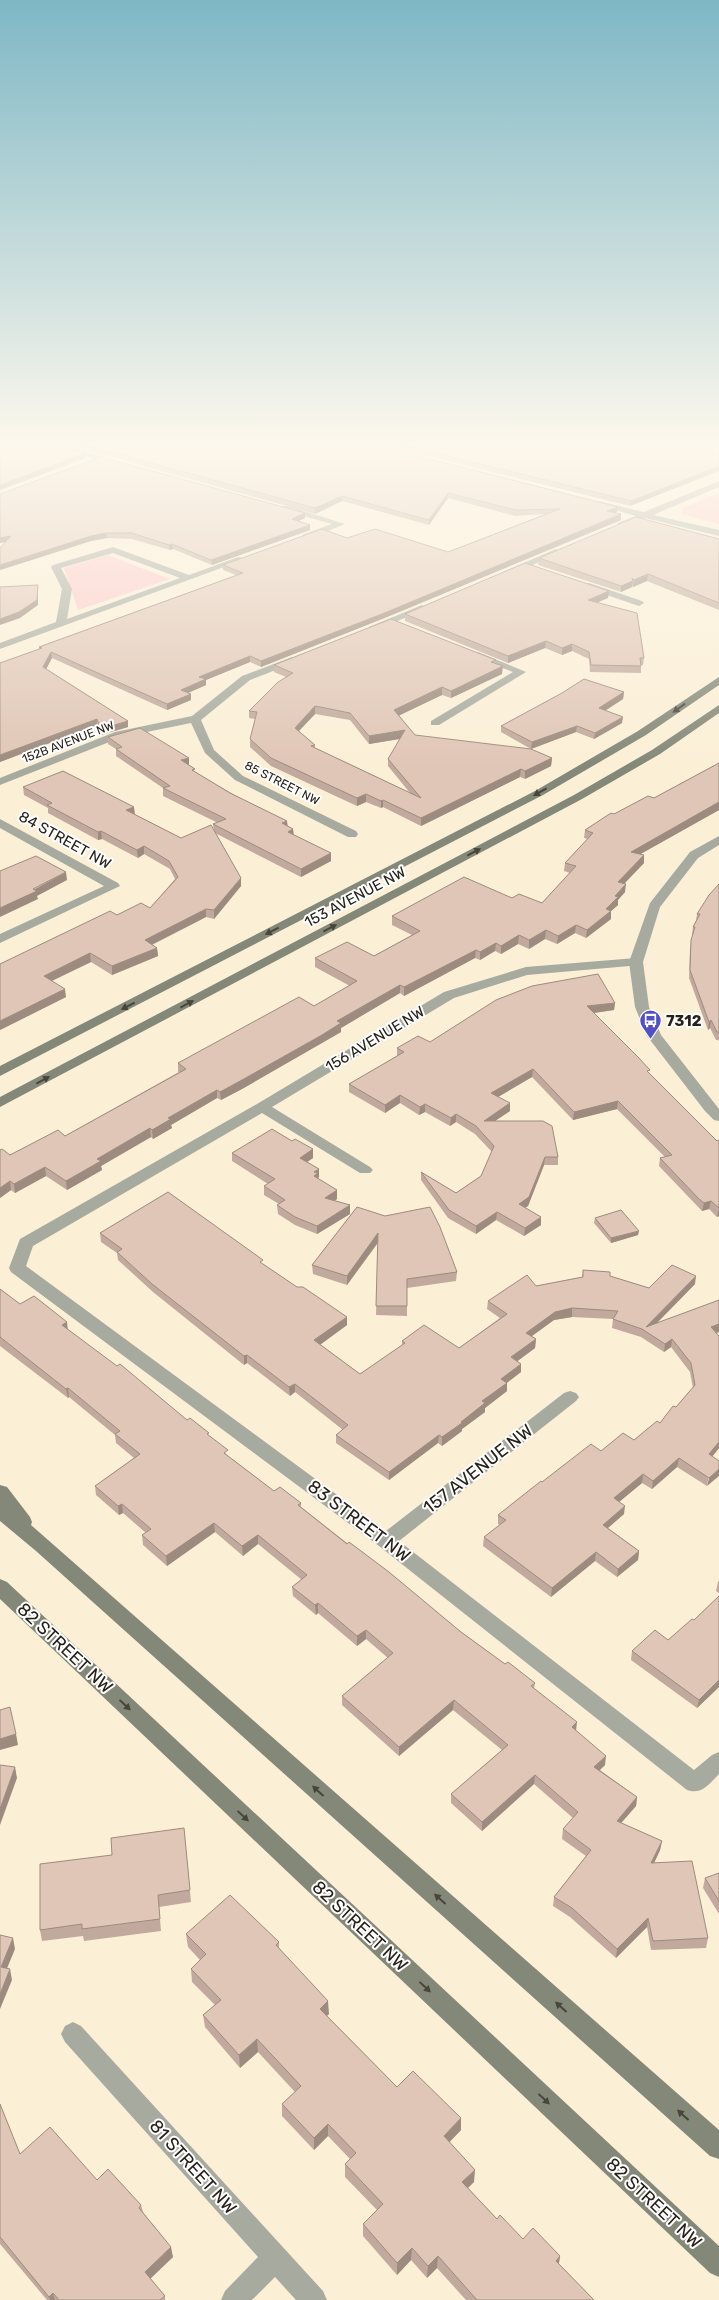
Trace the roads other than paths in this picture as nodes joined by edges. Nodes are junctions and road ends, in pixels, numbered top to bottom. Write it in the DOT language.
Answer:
graph roads {
  1 [pos="109,551"];
  2 [pos="117,551"];
  3 [pos="557,551"];
  4 [pos="249,556"];
  5 [pos="524,565"];
  6 [pos="542,570"];
  7 [pos="498,576"];
  8 [pos="189,578"];
  9 [pos="578,582"];
  10 [pos="435,602"];
  11 [pos="639,603"];
  12 [pos="390,621"];
  13 [pos="61,624"];
  14 [pos="409,628"];
  15 [pos="363,632"];
  16 [pos="0,646"];
  17 [pos="465,650"];
  18 [pos="300,657"];
  19 [pos="719,680"];
  20 [pos="719,708"];
  21 [pos="195,719"];
  22 [pos="435,723"];
  23 [pos="0,782"];
  24 [pos="0,823"];
  25 [pos="352,834"];
  26 [pos="719,840"];
  27 [pos="0,939"];
  28 [pos="636,962"];
  29 [pos="89,1026"];
  30 [pos="0,1061"];
  31 [pos="0,1072"];
  32 [pos="0,1103"];
  33 [pos="262,1107"];
  34 [pos="719,1117"];
  35 [pos="365,1170"];
  36 [pos="17,1268"];
  37 [pos="570,1397"];
  38 [pos="0,1492"];
  39 [pos="0,1511"];
  40 [pos="386,1541"];
  41 [pos="43,1546"];
  42 [pos="0,1587"];
  43 [pos="719,1760"];
  44 [pos="73,2034"];
  45 [pos="719,2147"];
  46 [pos="275,2258"];
  47 [pos="719,2264"];
  48 [pos="234,2300"];
  49 [pos="314,2300"];
  1 -- 13 [label="street"];
  2 -- 8 [label="street"];
  3 -- 5 [label="street"];
  4 -- 8 [label="street"];
  5 -- 6 [label="street"];
  5 -- 7 [label="street"];
  8 -- 13 [label="street"];
  9 -- 11 [label="street"];
  10 -- 12 [label="street"];
  12 -- 14 [label="street"];
  12 -- 15 [label="street"];
  13 -- 16 [label="street"];
  17 -- 22 [label="street"];
  18 -- 21 [label="street, 152B AVENUE NW"];
  19 -- 29 [label="main road, 153 AVENUE NW, one-way"];
  32 -- 20 [label="main road, 153 AVENUE NW, one-way"];
  21 -- 23 [label="street, 152B AVENUE NW"];
  21 -- 25 [label="street, 85 STREET NW"];
  24 -- 27 [label="street, 84 STREET NW"];
  26 -- 28 [label="street"];
  28 -- 33 [label="street, 156 AVENUE NW"];
  28 -- 34 [label="street"];
  29 -- 30 [label="main road"];
  29 -- 31 [label="main road, 153 AVENUE NW"];
  33 -- 35 [label="street"];
  33 -- 36 [label="street, 156 AVENUE NW"];
  36 -- 40 [label="street, 83 STREET NW"];
  37 -- 40 [label="street, 157 AVENUE NW"];
  38 -- 41 [label="main road"];
  39 -- 41 [label="main road"];
  40 -- 43 [label="street, 83 STREET NW"];
  45 -- 41 [label="main road, one-way"];
  42 -- 47 [label="main road, 82 STREET NW, one-way"];
  44 -- 46 [label="street, 81 STREET NW"];
  46 -- 48 [label="street"];
  46 -- 49 [label="street, 81 STREET NW"];
}
